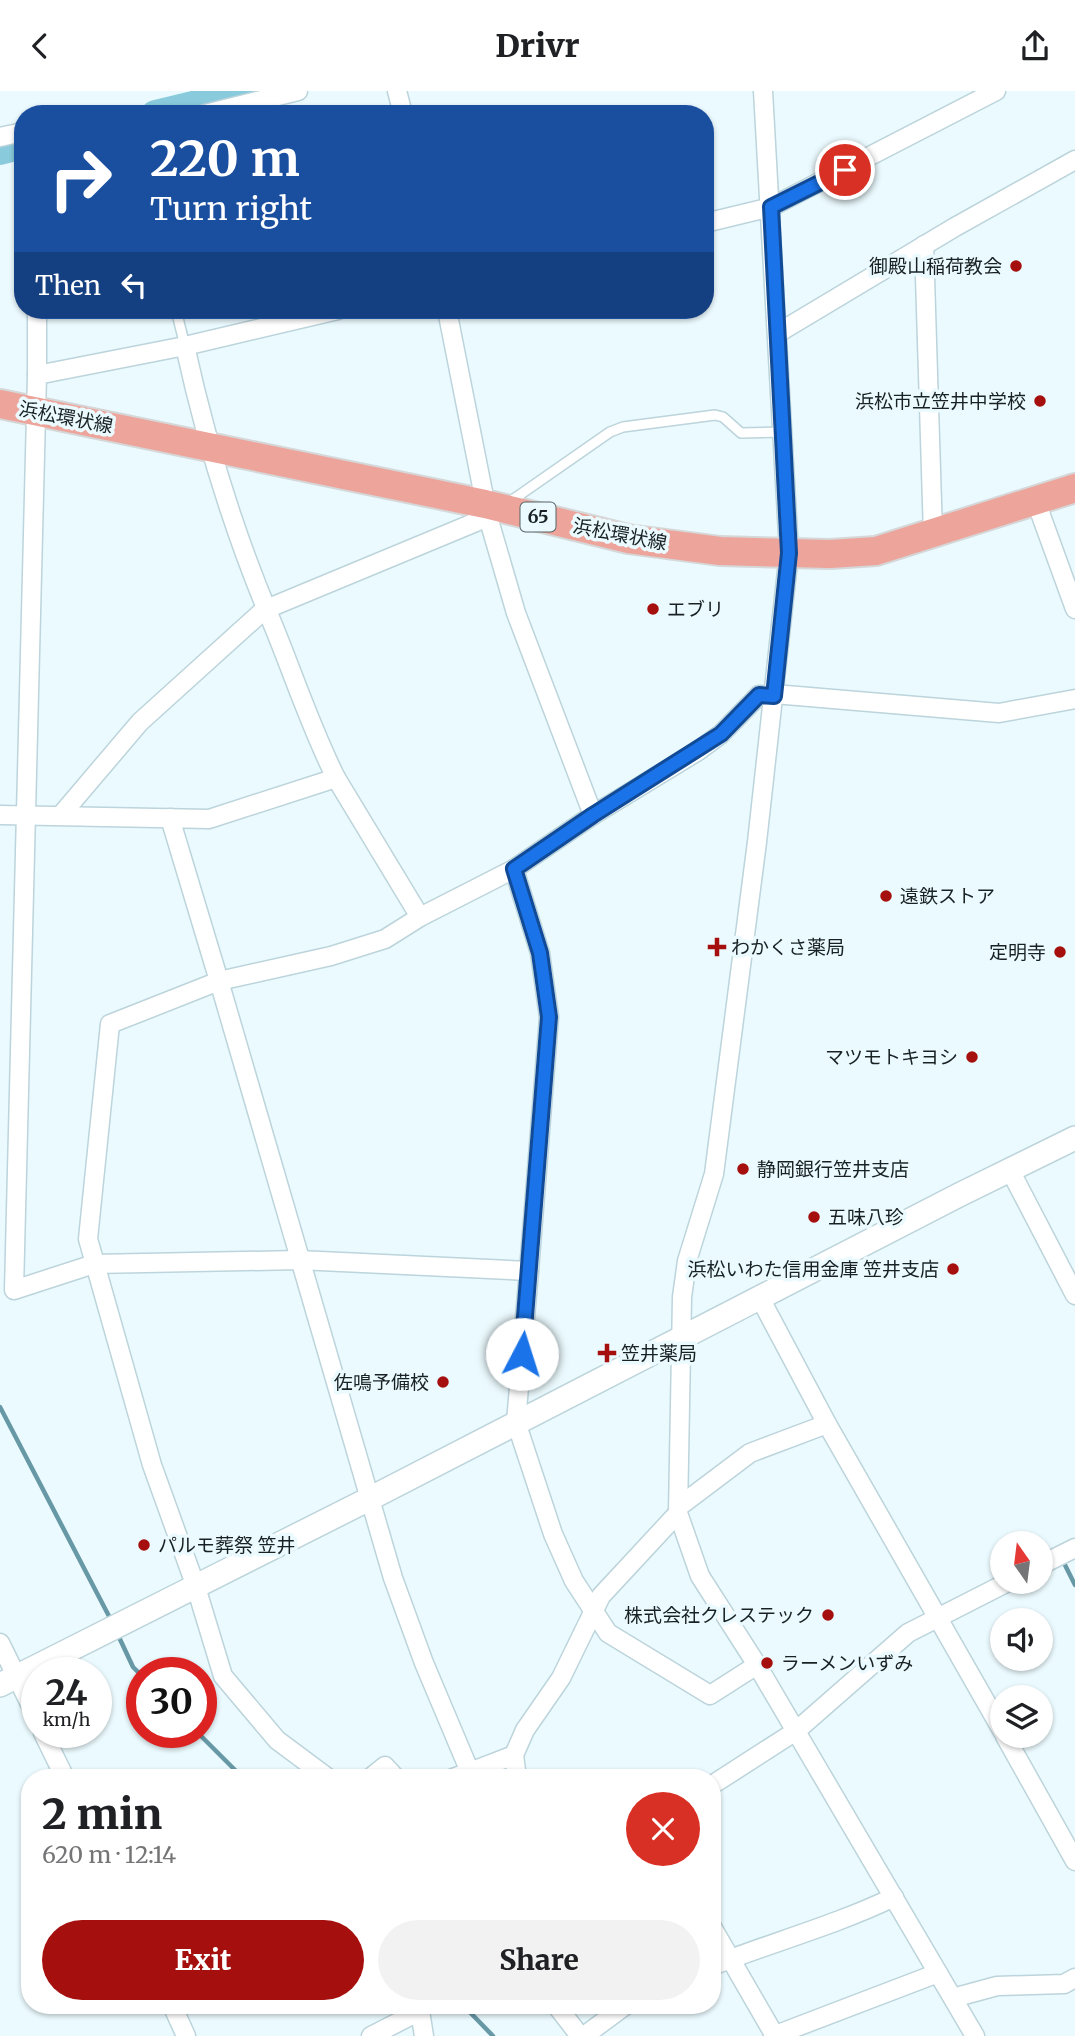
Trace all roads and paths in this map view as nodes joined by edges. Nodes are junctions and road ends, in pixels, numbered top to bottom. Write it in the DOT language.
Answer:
graph roads {
  1 [pos="299,91"];
  2 [pos="763,91"];
  3 [pos="996,91"];
  4 [pos="242,105"];
  5 [pos="1075,160"];
  6 [pos="771,207"];
  7 [pos="714,221"];
  8 [pos="924,245"];
  9 [pos="37,319"];
  10 [pos="178,319"];
  11 [pos="300,319"];
  12 [pos="449,319"];
  13 [pos="778,333"];
  14 [pos="185,346"];
  15 [pos="37,375"];
  16 [pos="0,404"];
  17 [pos="36,411"];
  18 [pos="783,432"];
  19 [pos="207,446"];
  20 [pos="1075,488"];
  21 [pos="1035,499"];
  22 [pos="491,509"];
  23 [pos="933,535"];
  24 [pos="789,553"];
  25 [pos="1075,609"];
  26 [pos="264,610"];
  27 [pos="774,695"];
  28 [pos="1075,699"];
  29 [pos="337,778"];
  30 [pos="0,814"];
  31 [pos="26,815"];
  32 [pos="61,815"];
  33 [pos="593,815"];
  34 [pos="170,818"];
  35 [pos="514,869"];
  36 [pos="420,917"];
  37 [pos="219,981"];
  38 [pos="1075,1139"];
  39 [pos="1011,1172"];
  40 [pos="299,1259"];
  41 [pos="94,1264"];
  42 [pos="529,1271"];
  43 [pos="7,1290"];
  44 [pos="1075,1296"];
  45 [pos="760,1298"];
  46 [pos="681,1337"];
  47 [pos="516,1422"];
  48 [pos="827,1424"];
  49 [pos="371,1499"];
  50 [pos="680,1509"];
  51 [pos="1075,1548"];
  52 [pos="1054,1558"];
  53 [pos="196,1587"];
  54 [pos="990,1591"];
  55 [pos="593,1612"];
  56 [pos="939,1616"];
  57 [pos="0,1643"];
  58 [pos="757,1665"];
  59 [pos="9,1681"];
  60 [pos="21,1697"];
  61 [pos="990,1709"];
  62 [pos="796,1731"];
  63 [pos="50,1748"];
  64 [pos="1012,1748"];
  65 [pos="514,1755"];
  66 [pos="61,1769"];
  67 [pos="316,1769"];
  68 [pos="459,1769"];
  69 [pos="477,1769"];
  70 [pos="516,1769"];
  71 [pos="721,1779"];
  72 [pos="1075,1861"];
  73 [pos="894,1897"];
  74 [pos="721,1942"];
  75 [pos="730,1958"];
  76 [pos="721,1962"];
  77 [pos="938,1973"];
  78 [pos="1075,1978"];
  79 [pos="953,1998"];
  80 [pos="176,2014"];
  81 [pos="411,2014"];
  82 [pos="422,2014"];
  83 [pos="564,2014"];
  84 [pos="613,2014"];
  85 [pos="186,2036"];
  86 [pos="371,2036"];
  87 [pos="424,2036"];
  88 [pos="582,2036"];
  89 [pos="774,2036"];
  90 [pos="975,2036"];
  1 -- 4 [label="street"];
  2 -- 6 [label="street"];
  3 -- 6 [label="street"];
  5 -- 8 [label="street"];
  6 -- 7 [label="street"];
  6 -- 13 [label="street"];
  8 -- 13 [label="street"];
  8 -- 23 [label="street"];
  9 -- 15 [label="street"];
  10 -- 14 [label="lane"];
  11 -- 14 [label="street"];
  12 -- 22 [label="street"];
  13 -- 18 [label="street"];
  14 -- 15 [label="street"];
  14 -- 19 [label="street"];
  15 -- 17 [label="street"];
  16 -- 17 [label="main road, 浜松環状線 / 65"];
  17 -- 19 [label="main road, 浜松環状線 / 65"];
  17 -- 31 [label="street"];
  18 -- 22 [label="lane"];
  18 -- 24 [label="street"];
  19 -- 22 [label="main road, 浜松環状線 / 65"];
  19 -- 26 [label="street"];
  20 -- 21 [label="main road, 浜松環状線 / 65"];
  21 -- 23 [label="main road, 浜松環状線 / 65"];
  21 -- 25 [label="street"];
  22 -- 24 [label="main road, 浜松環状線 / 65"];
  22 -- 26 [label="street"];
  22 -- 33 [label="street"];
  23 -- 24 [label="main road, 浜松環状線 / 65"];
  24 -- 27 [label="street"];
  26 -- 29 [label="street"];
  26 -- 32 [label="street"];
  27 -- 28 [label="street"];
  27 -- 33 [label="street"];
  27 -- 46 [label="street"];
  29 -- 34 [label="street"];
  29 -- 36 [label="street"];
  30 -- 31 [label="street"];
  31 -- 32 [label="street"];
  31 -- 43 [label="street"];
  32 -- 34 [label="street"];
  33 -- 35 [label="street"];
  34 -- 37 [label="street"];
  35 -- 36 [label="street"];
  35 -- 42 [label="street"];
  36 -- 37 [label="street"];
  37 -- 40 [label="street"];
  37 -- 41 [label="street"];
  38 -- 39 [label="street"];
  39 -- 44 [label="street"];
  39 -- 45 [label="street"];
  40 -- 41 [label="street"];
  40 -- 42 [label="street"];
  40 -- 49 [label="street"];
  41 -- 43 [label="street"];
  41 -- 53 [label="street"];
  42 -- 47 [label="street"];
  45 -- 46 [label="street"];
  45 -- 48 [label="street"];
  46 -- 47 [label="street"];
  46 -- 50 [label="street"];
  47 -- 49 [label="street"];
  47 -- 55 [label="street"];
  48 -- 50 [label="street"];
  48 -- 56 [label="street"];
  49 -- 53 [label="street"];
  49 -- 68 [label="street"];
  50 -- 55 [label="street"];
  50 -- 58 [label="street"];
  51 -- 52 [label="street"];
  53 -- 59 [label="street"];
  53 -- 67 [label="street"];
  54 -- 56 [label="street"];
  55 -- 58 [label="street"];
  55 -- 65 [label="street"];
  56 -- 61 [label="street"];
  56 -- 62 [label="street"];
  57 -- 59 [label="street"];
  58 -- 62 [label="street"];
  59 -- 60 [label="street"];
  62 -- 71 [label="street"];
  62 -- 73 [label="street"];
  63 -- 66 [label="street"];
  64 -- 72 [label="street"];
  65 -- 69 [label="street"];
  65 -- 70 [label="street"];
  73 -- 75 [label="street"];
  73 -- 77 [label="street"];
  74 -- 75 [label="street"];
  75 -- 76 [label="street"];
  75 -- 89 [label="street"];
  77 -- 79 [label="street"];
  77 -- 89 [label="street"];
  78 -- 79 [label="street"];
  79 -- 90 [label="street"];
  80 -- 85 [label="street"];
  81 -- 86 [label="street"];
  82 -- 87 [label="street"];
  83 -- 88 [label="street"];
  84 -- 88 [label="street"];
}
